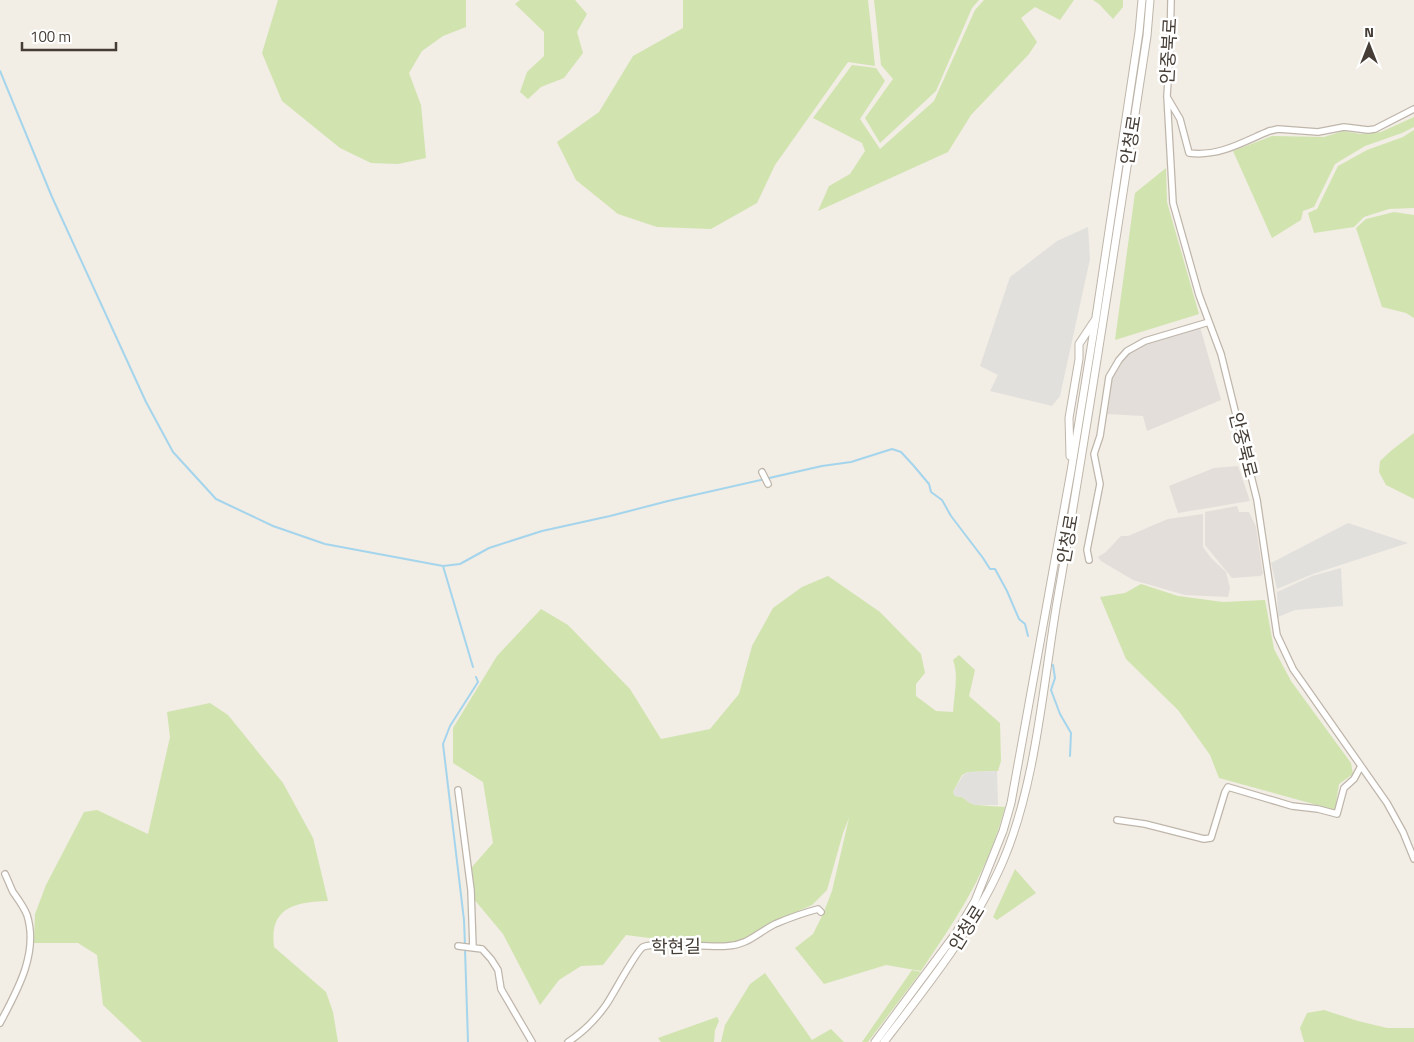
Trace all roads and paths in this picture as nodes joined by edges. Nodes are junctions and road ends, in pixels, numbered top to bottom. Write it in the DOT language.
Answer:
graph roads {
  1 [pos="1142,0"];
  2 [pos="1150,0"];
  3 [pos="1171,0"];
  4 [pos="1166,96"];
  5 [pos="1414,109"];
  6 [pos="1096,317"];
  7 [pos="1209,322"];
  8 [pos="1071,471"];
  9 [pos="762,472"];
  10 [pos="768,484"];
  11 [pos="1089,560"];
  12 [pos="1362,766"];
  13 [pos="458,790"];
  14 [pos="1117,820"];
  15 [pos="1414,859"];
  16 [pos="6,874"];
  17 [pos="821,912"];
  18 [pos="458,946"];
  19 [pos="472,948"];
  20 [pos="0,1024"];
  21 [pos="532,1042"];
  22 [pos="568,1042"];
  23 [pos="875,1042"];
  24 [pos="884,1042"];
  1 -- 6 [label="street, 안청로"];
  2 -- 24 [label="street, 안청로"];
  3 -- 4 [label="street, 안중북로"];
  4 -- 5 [label="street"];
  4 -- 7 [label="street, 안중북로"];
  6 -- 8 [label="street, 안청로"];
  6 -- 8 [label="street"];
  7 -- 11 [label="street"];
  7 -- 12 [label="street, 안중북로"];
  8 -- 23 [label="street, 안청로"];
  9 -- 10 [label="street"];
  12 -- 14 [label="street"];
  12 -- 15 [label="street, 안중북로"];
  13 -- 19 [label="street"];
  16 -- 20 [label="street"];
  17 -- 22 [label="street, 학현길"];
  18 -- 19 [label="street"];
  19 -- 21 [label="street"];
}
